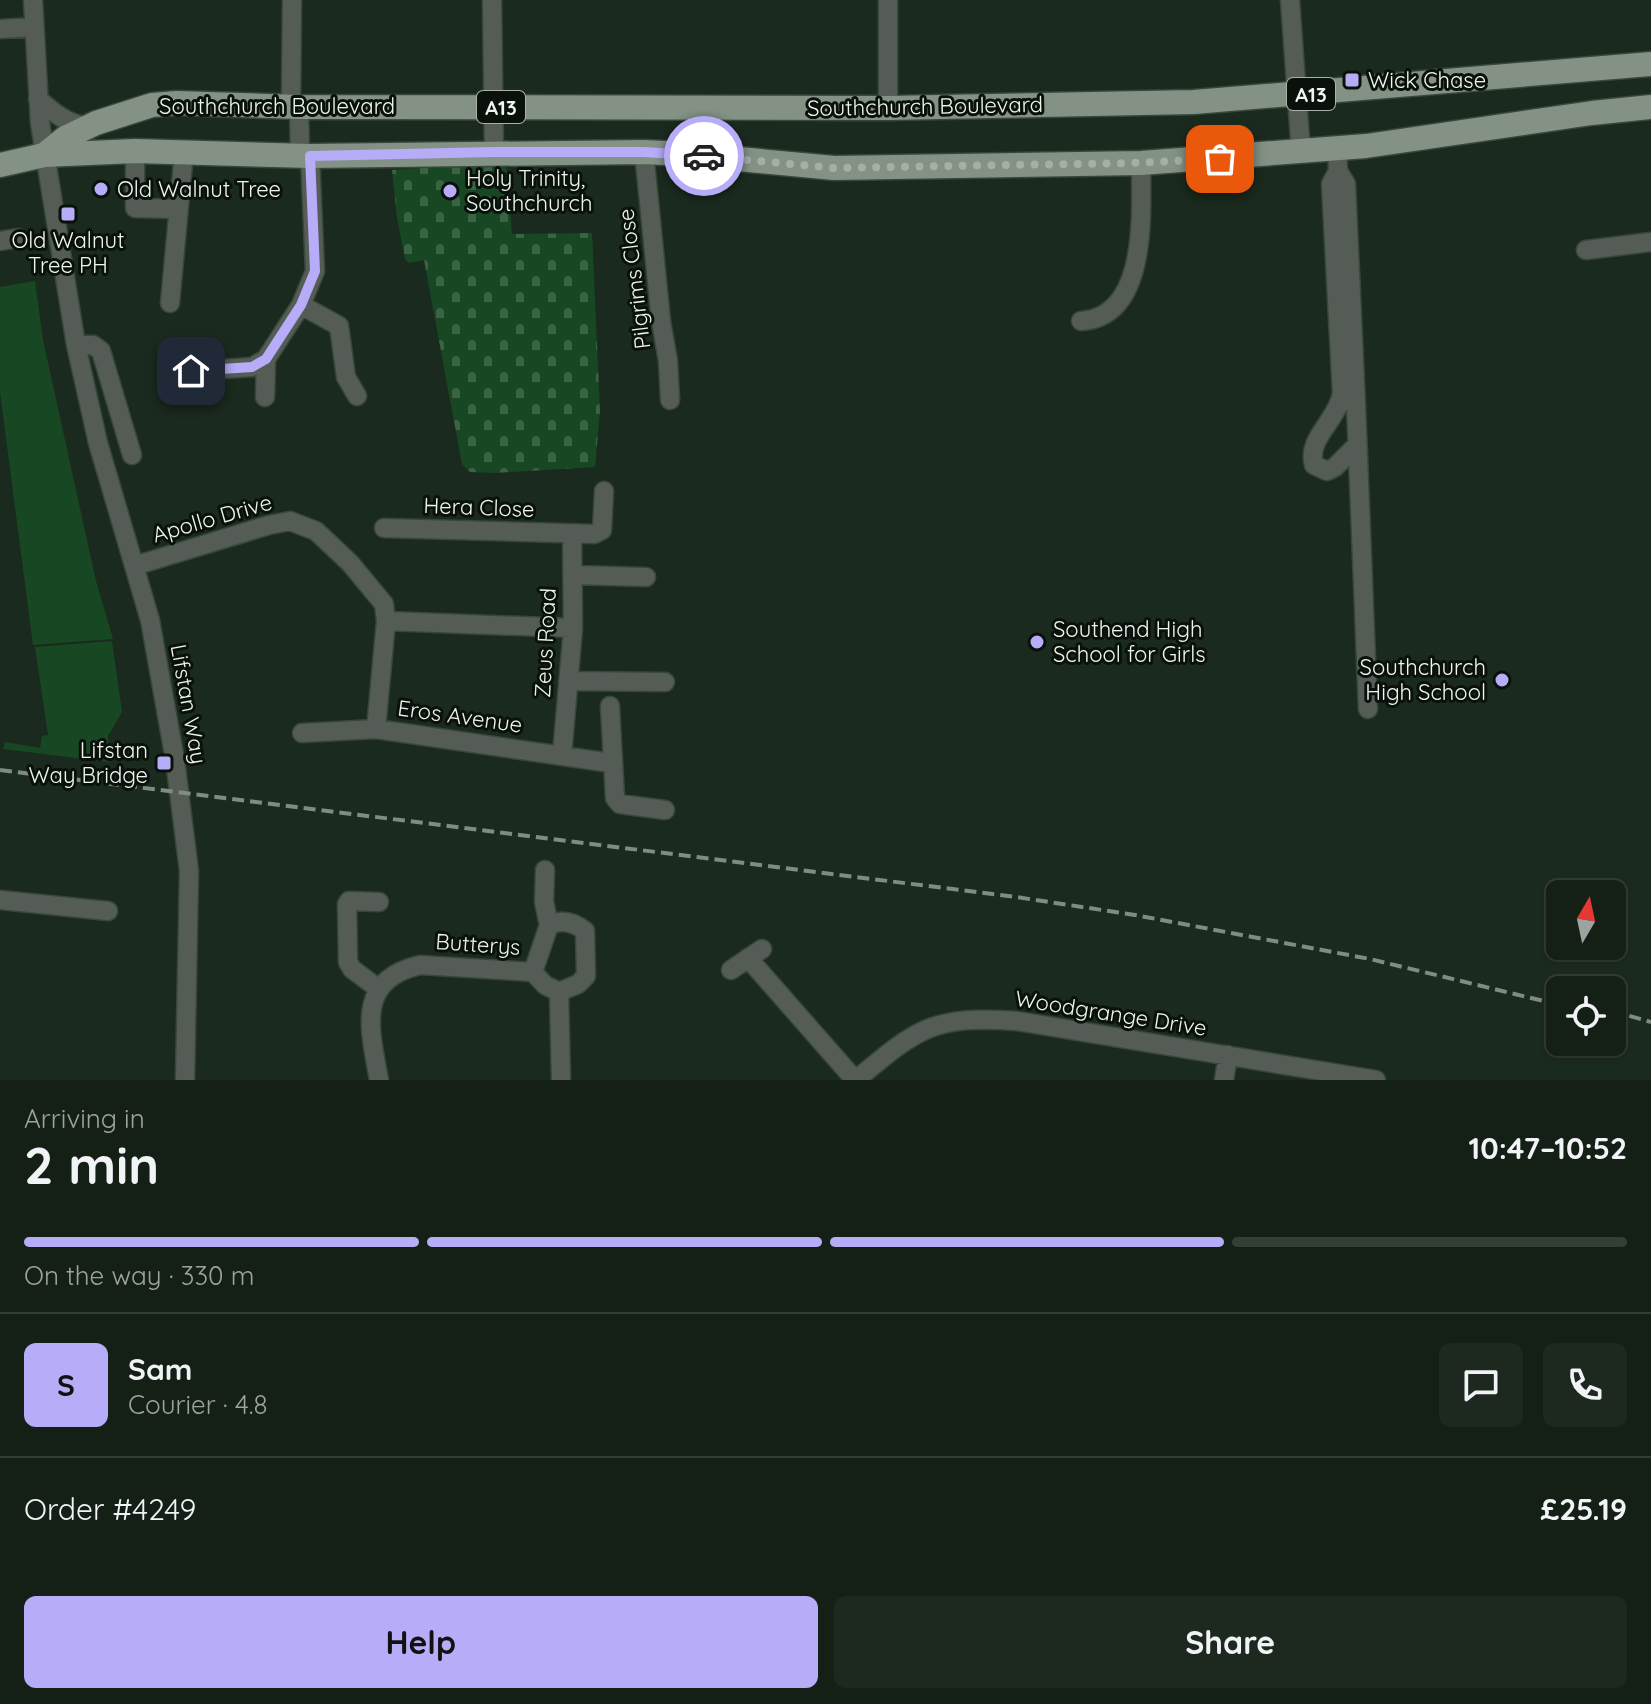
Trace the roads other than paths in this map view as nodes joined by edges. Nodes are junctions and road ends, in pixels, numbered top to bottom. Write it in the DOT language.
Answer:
graph roads {
  1 [pos="33,0"];
  2 [pos="292,0"];
  3 [pos="492,0"];
  4 [pos="888,0"];
  5 [pos="1290,0"];
  6 [pos="34,27"];
  7 [pos="0,29"];
  8 [pos="1651,64"];
  9 [pos="1296,95"];
  10 [pos="38,99"];
  11 [pos="295,106"];
  12 [pos="492,107"];
  13 [pos="1651,107"];
  14 [pos="888,108"];
  15 [pos="87,127"];
  16 [pos="135,151"];
  17 [pos="184,152"];
  18 [pos="494,152"];
  19 [pos="644,152"];
  20 [pos="1301,153"];
  21 [pos="44,155"];
  22 [pos="305,156"];
  23 [pos="1337,159"];
  24 [pos="1141,163"];
  25 [pos="0,165"];
  26 [pos="178,209"];
  27 [pos="1651,242"];
  28 [pos="1586,250"];
  29 [pos="170,303"];
  30 [pos="301,305"];
  31 [pos="1081,321"];
  32 [pos="76,345"];
  33 [pos="266,359"];
  34 [pos="191,371"];
  35 [pos="357,396"];
  36 [pos="265,397"];
  37 [pos="670,400"];
  38 [pos="1349,400"];
  39 [pos="1357,445"];
  40 [pos="132,455"];
  41 [pos="604,491"];
  42 [pos="384,528"];
  43 [pos="572,534"];
  44 [pos="134,566"];
  45 [pos="573,575"];
  46 [pos="646,577"];
  47 [pos="386,621"];
  48 [pos="573,628"];
  49 [pos="568,681"];
  50 [pos="665,682"];
  51 [pos="610,706"];
  52 [pos="1368,709"];
  53 [pos="376,729"];
  54 [pos="302,733"];
  55 [pos="562,755"];
  56 [pos="611,763"];
  57 [pos="665,810"];
  58 [pos="545,870"];
  59 [pos="0,900"];
  60 [pos="379,902"];
  61 [pos="108,911"];
  62 [pos="549,925"];
  63 [pos="731,970"];
  64 [pos="533,972"];
  65 [pos="379,989"];
  66 [pos="559,992"];
  67 [pos="1228,1055"];
  68 [pos="185,1080"];
  69 [pos="379,1080"];
  70 [pos="561,1080"];
  71 [pos="855,1080"];
  72 [pos="1224,1080"];
  73 [pos="1376,1080"];
  1 -- 6 [label="street, Lifstan Way"];
  2 -- 11 [label="street"];
  3 -- 12 [label="street"];
  4 -- 14 [label="street"];
  5 -- 9 [label="street"];
  6 -- 7 [label="street"];
  6 -- 10 [label="street, Lifstan Way"];
  8 -- 9 [label="main road, Southchurch Boulevard / A13"];
  9 -- 14 [label="main road, Southchurch Boulevard / A13"];
  9 -- 20 [label="street"];
  10 -- 15 [label="street"];
  10 -- 21 [label="street, Lifstan Way"];
  11 -- 12 [label="main road, Southchurch Boulevard / A13"];
  11 -- 15 [label="main road, Southchurch Boulevard / A13"];
  11 -- 22 [label="street"];
  12 -- 14 [label="main road, Southchurch Boulevard / A13"];
  12 -- 18 [label="street"];
  13 -- 23 [label="main road, Southchurch Boulevard / A13"];
  15 -- 21 [label="main road, Southchurch Boulevard / A13"];
  16 -- 17 [label="main road, Southchurch Boulevard / A13"];
  16 -- 21 [label="main road, Southchurch Boulevard / A13"];
  16 -- 26 [label="street"];
  17 -- 22 [label="main road, Southchurch Boulevard / A13"];
  17 -- 26 [label="street"];
  18 -- 19 [label="main road, Southchurch Boulevard / A13"];
  18 -- 22 [label="main road, Southchurch Boulevard / A13"];
  19 -- 24 [label="main road, Southchurch Boulevard / A13"];
  19 -- 37 [label="street, Pilgrims Close"];
  20 -- 23 [label="main road, Southchurch Boulevard / A13"];
  20 -- 24 [label="main road, Southchurch Boulevard / A13"];
  21 -- 25 [label="main road, A13"];
  21 -- 32 [label="street, Lifstan Way"];
  22 -- 30 [label="street"];
  23 -- 38 [label="street"];
  24 -- 31 [label="street"];
  26 -- 29 [label="street"];
  27 -- 28 [label="street"];
  30 -- 33 [label="street"];
  30 -- 35 [label="street"];
  32 -- 40 [label="street"];
  32 -- 44 [label="street, Lifstan Way"];
  33 -- 34 [label="street"];
  33 -- 36 [label="street"];
  38 -- 39 [label="street"];
  38 -- 39 [label="street"];
  39 -- 52 [label="street"];
  41 -- 43 [label="street"];
  42 -- 43 [label="street, Hera Close"];
  43 -- 45 [label="street, Zeus Road"];
  44 -- 47 [label="street, Apollo Drive"];
  44 -- 68 [label="street, Lifstan Way"];
  45 -- 46 [label="street"];
  45 -- 48 [label="street, Zeus Road"];
  47 -- 48 [label="street"];
  47 -- 53 [label="street"];
  48 -- 49 [label="street, Zeus Road"];
  49 -- 50 [label="street"];
  49 -- 55 [label="street, Zeus Road"];
  51 -- 56 [label="street"];
  53 -- 54 [label="street, Eros Avenue"];
  53 -- 55 [label="street, Eros Avenue"];
  55 -- 56 [label="street, Eros Avenue"];
  56 -- 57 [label="street"];
  58 -- 62 [label="street, Butterys"];
  59 -- 61 [label="street"];
  60 -- 65 [label="street"];
  62 -- 64 [label="street, Butterys"];
  62 -- 66 [label="street, Butterys"];
  63 -- 71 [label="street"];
  64 -- 65 [label="street, Butterys"];
  64 -- 66 [label="street, Butterys"];
  65 -- 69 [label="street"];
  66 -- 70 [label="street"];
  67 -- 71 [label="street, Woodgrange Drive"];
  67 -- 72 [label="street"];
  67 -- 73 [label="street, Woodgrange Drive"];
}
